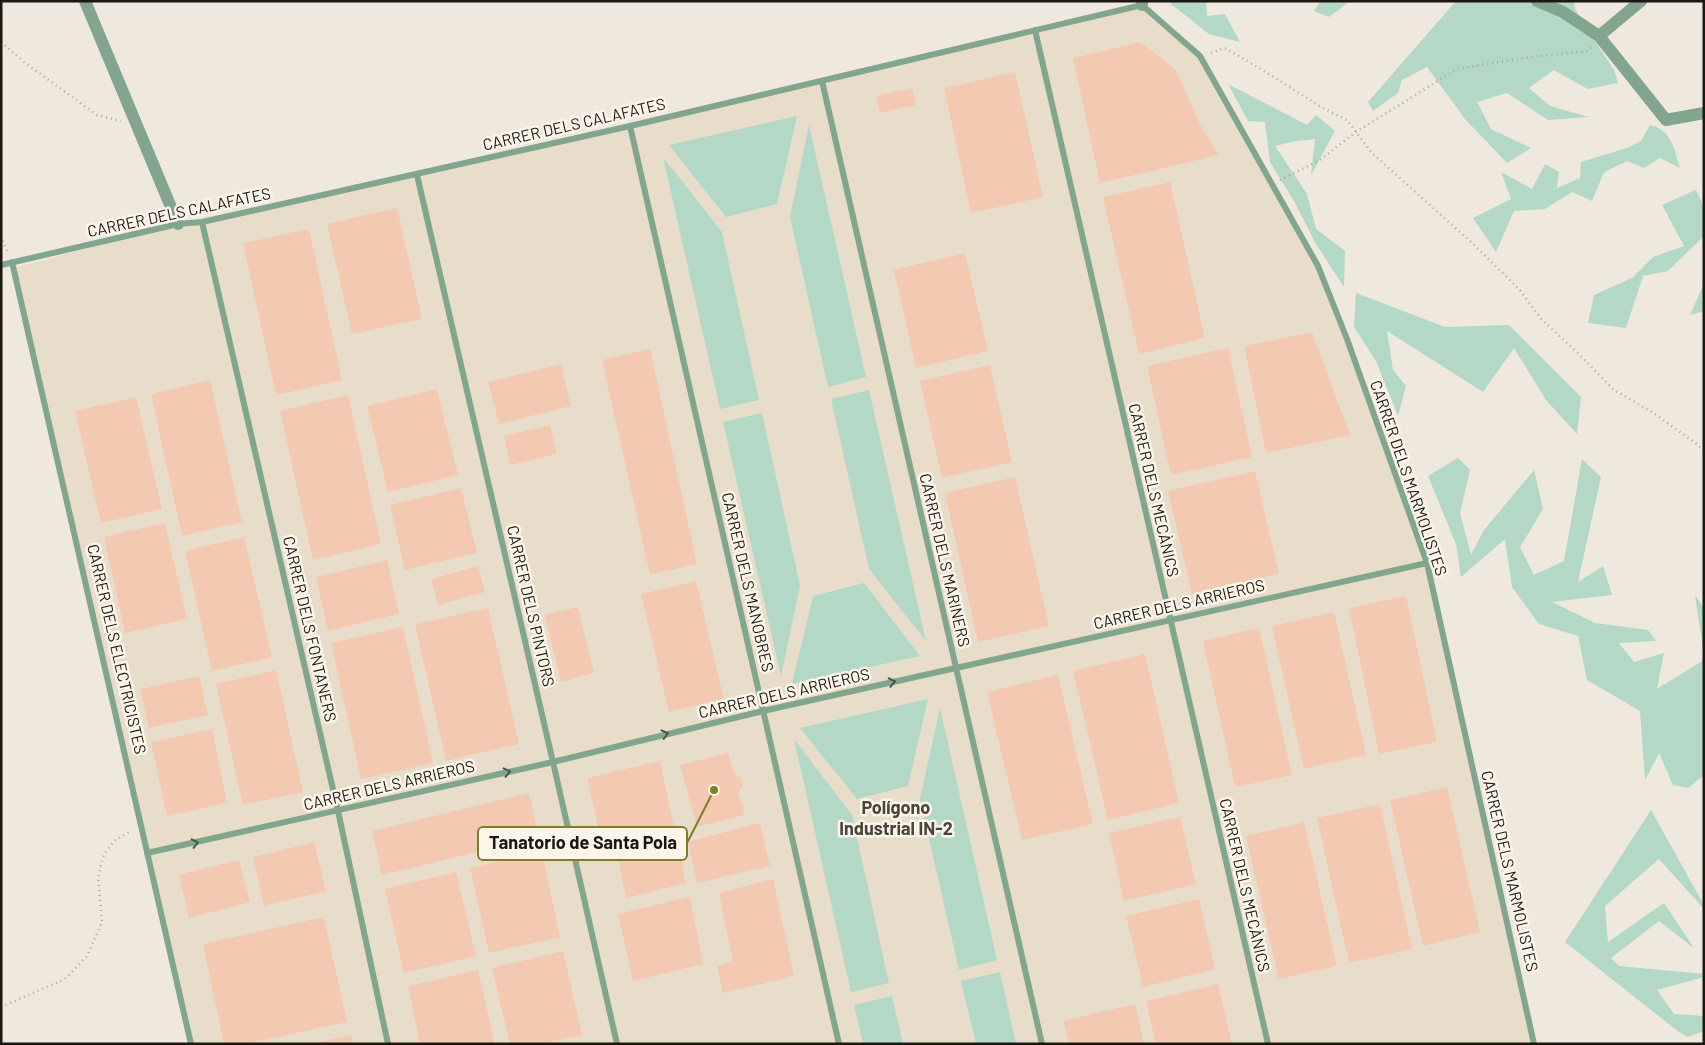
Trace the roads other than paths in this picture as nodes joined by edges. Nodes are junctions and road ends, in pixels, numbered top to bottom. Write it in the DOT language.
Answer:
graph roads {
  1 [pos="85,1"];
  2 [pos="1537,1"];
  3 [pos="1642,1"];
  4 [pos="1142,3"];
  5 [pos="1035,30"];
  6 [pos="1599,36"];
  7 [pos="822,82"];
  8 [pos="1704,113"];
  9 [pos="630,126"];
  10 [pos="416,174"];
  11 [pos="202,222"];
  12 [pos="178,224"];
  13 [pos="12,262"];
  14 [pos="1,265"];
  15 [pos="1427,563"];
  16 [pos="1170,621"];
  17 [pos="955,668"];
  18 [pos="763,711"];
  19 [pos="554,762"];
  20 [pos="338,811"];
  21 [pos="148,853"];
  22 [pos="191,1044"];
  23 [pos="388,1044"];
  24 [pos="617,1044"];
  25 [pos="839,1044"];
  26 [pos="1042,1044"];
  27 [pos="1268,1044"];
  28 [pos="1534,1044"];
  1 -- 12 [label="street"];
  2 -- 6 [label="street"];
  3 -- 6 [label="street"];
  4 -- 5 [label="lane, CARRER DELS CALAFATES"];
  4 -- 15 [label="lane, CARRER DELS MARMOLISTES"];
  5 -- 7 [label="lane, CARRER DELS CALAFATES"];
  5 -- 16 [label="lane, CARRER DELS MECÀNICS"];
  6 -- 8 [label="street"];
  7 -- 9 [label="lane, CARRER DELS CALAFATES"];
  7 -- 17 [label="lane, CARRER DELS MARINERS"];
  9 -- 10 [label="lane, CARRER DELS CALAFATES"];
  9 -- 18 [label="lane, CARRER DELS MANOBRES"];
  10 -- 11 [label="lane, CARRER DELS CALAFATES"];
  10 -- 19 [label="lane, CARRER DELS PINTORS"];
  11 -- 12 [label="lane, CARRER DELS CALAFATES"];
  11 -- 20 [label="lane, CARRER DELS FONTANERS"];
  12 -- 13 [label="lane, CARRER DELS CALAFATES"];
  13 -- 14 [label="lane, CARRER DELS CALAFATES"];
  13 -- 21 [label="lane, CARRER DELS ELECTRICISTES"];
  15 -- 16 [label="lane, CARRER DELS ARRIEROS"];
  15 -- 28 [label="lane, CARRER DELS MARMOLISTES"];
  16 -- 17 [label="lane, CARRER DELS ARRIEROS"];
  16 -- 27 [label="lane, CARRER DELS MECÀNICS"];
  18 -- 17 [label="lane, CARRER DELS ARRIEROS, one-way"];
  17 -- 26 [label="lane, CARRER DELS MARINERS"];
  19 -- 18 [label="lane, CARRER DELS ARRIEROS, one-way"];
  18 -- 25 [label="lane, CARRER DELS MANOBRES"];
  20 -- 19 [label="lane, CARRER DELS ARRIEROS, one-way"];
  19 -- 24 [label="lane, CARRER DELS PINTORS"];
  21 -- 20 [label="lane, CARRER DELS ARRIEROS, one-way"];
  20 -- 23 [label="lane, CARRER DELS FONTANERS"];
  21 -- 22 [label="lane, CARRER DELS ELECTRICISTES"];
}
